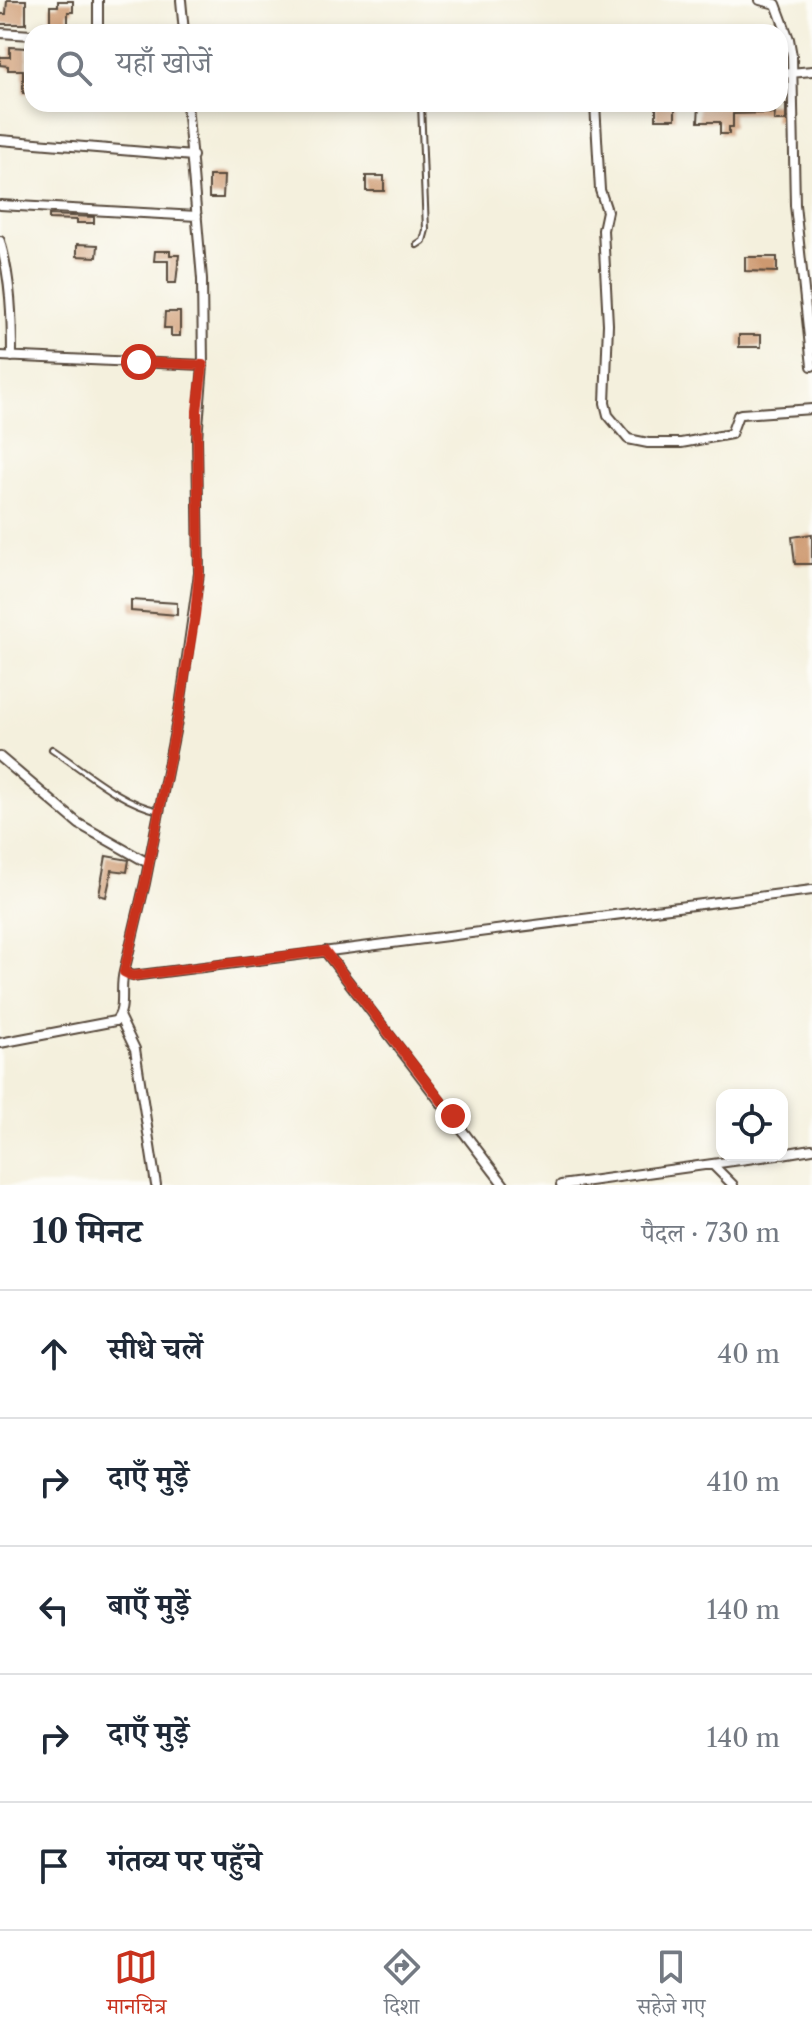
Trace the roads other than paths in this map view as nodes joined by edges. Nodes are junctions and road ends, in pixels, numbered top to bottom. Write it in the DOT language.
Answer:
graph roads {
  1 [pos="98,0"];
  2 [pos="181,0"];
  3 [pos="760,0"];
  4 [pos="98,24"];
  5 [pos="183,24"];
  6 [pos="783,24"];
  7 [pos="0,33"];
  8 [pos="24,34"];
  9 [pos="788,36"];
  10 [pos="812,71"];
  11 [pos="788,73"];
  12 [pos="791,73"];
  13 [pos="188,112"];
  14 [pos="421,112"];
  15 [pos="595,112"];
  16 [pos="0,140"];
  17 [pos="193,156"];
  18 [pos="0,205"];
  19 [pos="197,216"];
  20 [pos="0,241"];
  21 [pos="417,245"];
  22 [pos="0,356"];
  23 [pos="12,357"];
  24 [pos="203,365"];
  25 [pos="812,366"];
  26 [pos="812,409"];
  27 [pos="52,749"];
  28 [pos="0,757"];
  29 [pos="159,811"];
  30 [pos="148,863"];
  31 [pos="812,890"];
  32 [pos="325,951"];
  33 [pos="124,972"];
  34 [pos="120,1018"];
  35 [pos="0,1043"];
  36 [pos="812,1149"];
  37 [pos="788,1154"];
  38 [pos="740,1161"];
  39 [pos="713,1165"];
  40 [pos="156,1185"];
  41 [pos="504,1185"];
  42 [pos="561,1185"];
  43 [pos="733,1185"];
  1 -- 4 [label="street"];
  2 -- 5 [label="street"];
  3 -- 6 [label="street"];
  7 -- 8 [label="street"];
  9 -- 12 [label="street"];
  10 -- 12 [label="street"];
  11 -- 12 [label="street"];
  12 -- 25 [label="street"];
  13 -- 17 [label="street"];
  14 -- 21 [label="lane"];
  15 -- 26 [label="street"];
  16 -- 17 [label="street"];
  17 -- 19 [label="street"];
  18 -- 19 [label="street"];
  19 -- 24 [label="street"];
  20 -- 23 [label="street"];
  22 -- 23 [label="street"];
  23 -- 24 [label="street"];
  24 -- 29 [label="street"];
  27 -- 29 [label="lane"];
  28 -- 30 [label="street"];
  29 -- 30 [label="street"];
  30 -- 33 [label="street"];
  31 -- 32 [label="street"];
  32 -- 33 [label="street"];
  32 -- 41 [label="street"];
  33 -- 34 [label="street"];
  34 -- 35 [label="street"];
  34 -- 40 [label="street"];
  36 -- 37 [label="street"];
  38 -- 39 [label="street"];
  39 -- 42 [label="street"];
  39 -- 43 [label="street"];
}
